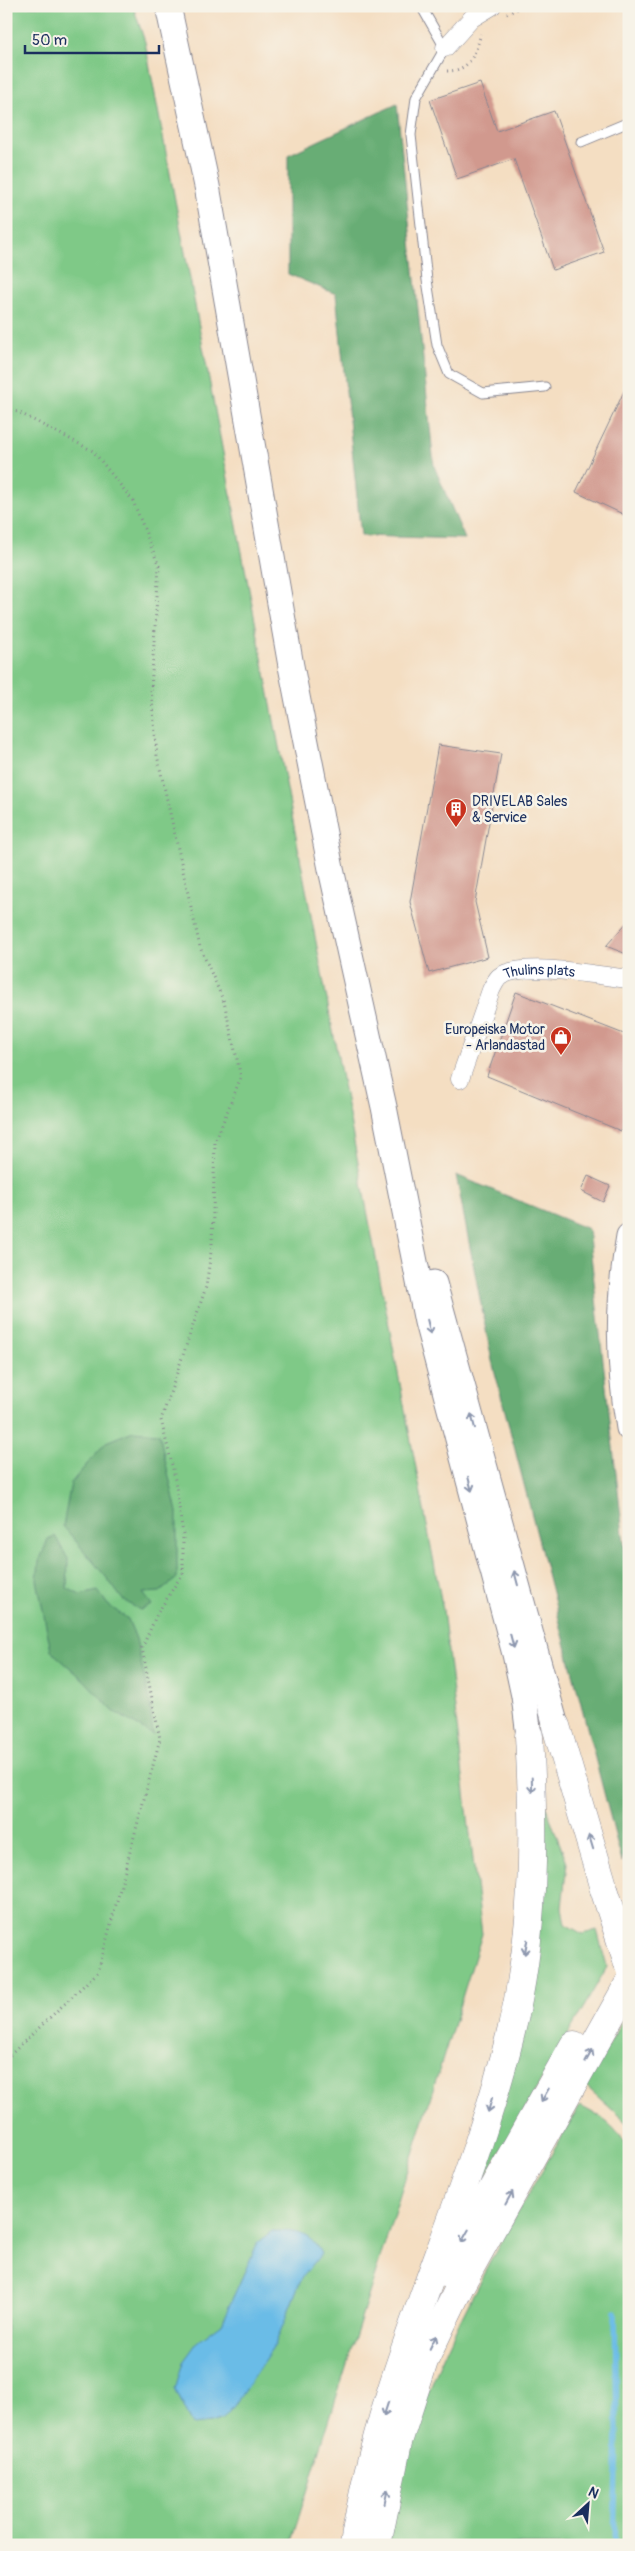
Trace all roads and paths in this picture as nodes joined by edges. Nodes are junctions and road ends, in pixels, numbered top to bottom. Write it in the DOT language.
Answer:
graph roads {
  1 [pos="156,6"];
  2 [pos="168,6"];
  3 [pos="421,6"];
  4 [pos="522,6"];
  5 [pos="498,11"];
  6 [pos="482,31"];
  7 [pos="445,48"];
  8 [pos="434,67"];
  9 [pos="184,85"];
  10 [pos="629,122"];
  11 [pos="581,142"];
  12 [pos="545,388"];
  13 [pos="6,410"];
  14 [pos="629,979"];
  15 [pos="460,1079"];
  16 [pos="384,1107"];
  17 [pos="629,1236"];
  18 [pos="629,1428"];
  19 [pos="556,1726"];
  20 [pos="529,1736"];
  21 [pos="629,1945"];
  22 [pos="629,1966"];
  23 [pos="629,1983"];
  24 [pos="6,2060"];
  25 [pos="400,2362"];
  26 [pos="354,2545"];
  27 [pos="377,2545"];
  1 -- 9 [label="main road"];
  2 -- 9 [label="main road"];
  3 -- 7 [label="lane"];
  4 -- 5 [label="path"];
  5 -- 7 [label="street"];
  6 -- 8 [label="path"];
  7 -- 8 [label="lane"];
  8 -- 12 [label="lane"];
  9 -- 16 [label="main road"];
  10 -- 11 [label="lane"];
  13 -- 24 [label="path"];
  14 -- 15 [label="street, Thulins plats"];
  19 -- 16 [label="main road, one-way"];
  16 -- 20 [label="main road, one-way"];
  17 -- 18 [label="main road"];
  22 -- 19 [label="highway, one-way, bridge"];
  20 -- 25 [label="highway, one-way"];
  21 -- 25 [label="highway, one-way"];
  27 -- 23 [label="highway, one-way"];
  25 -- 26 [label="highway, one-way"];
}
